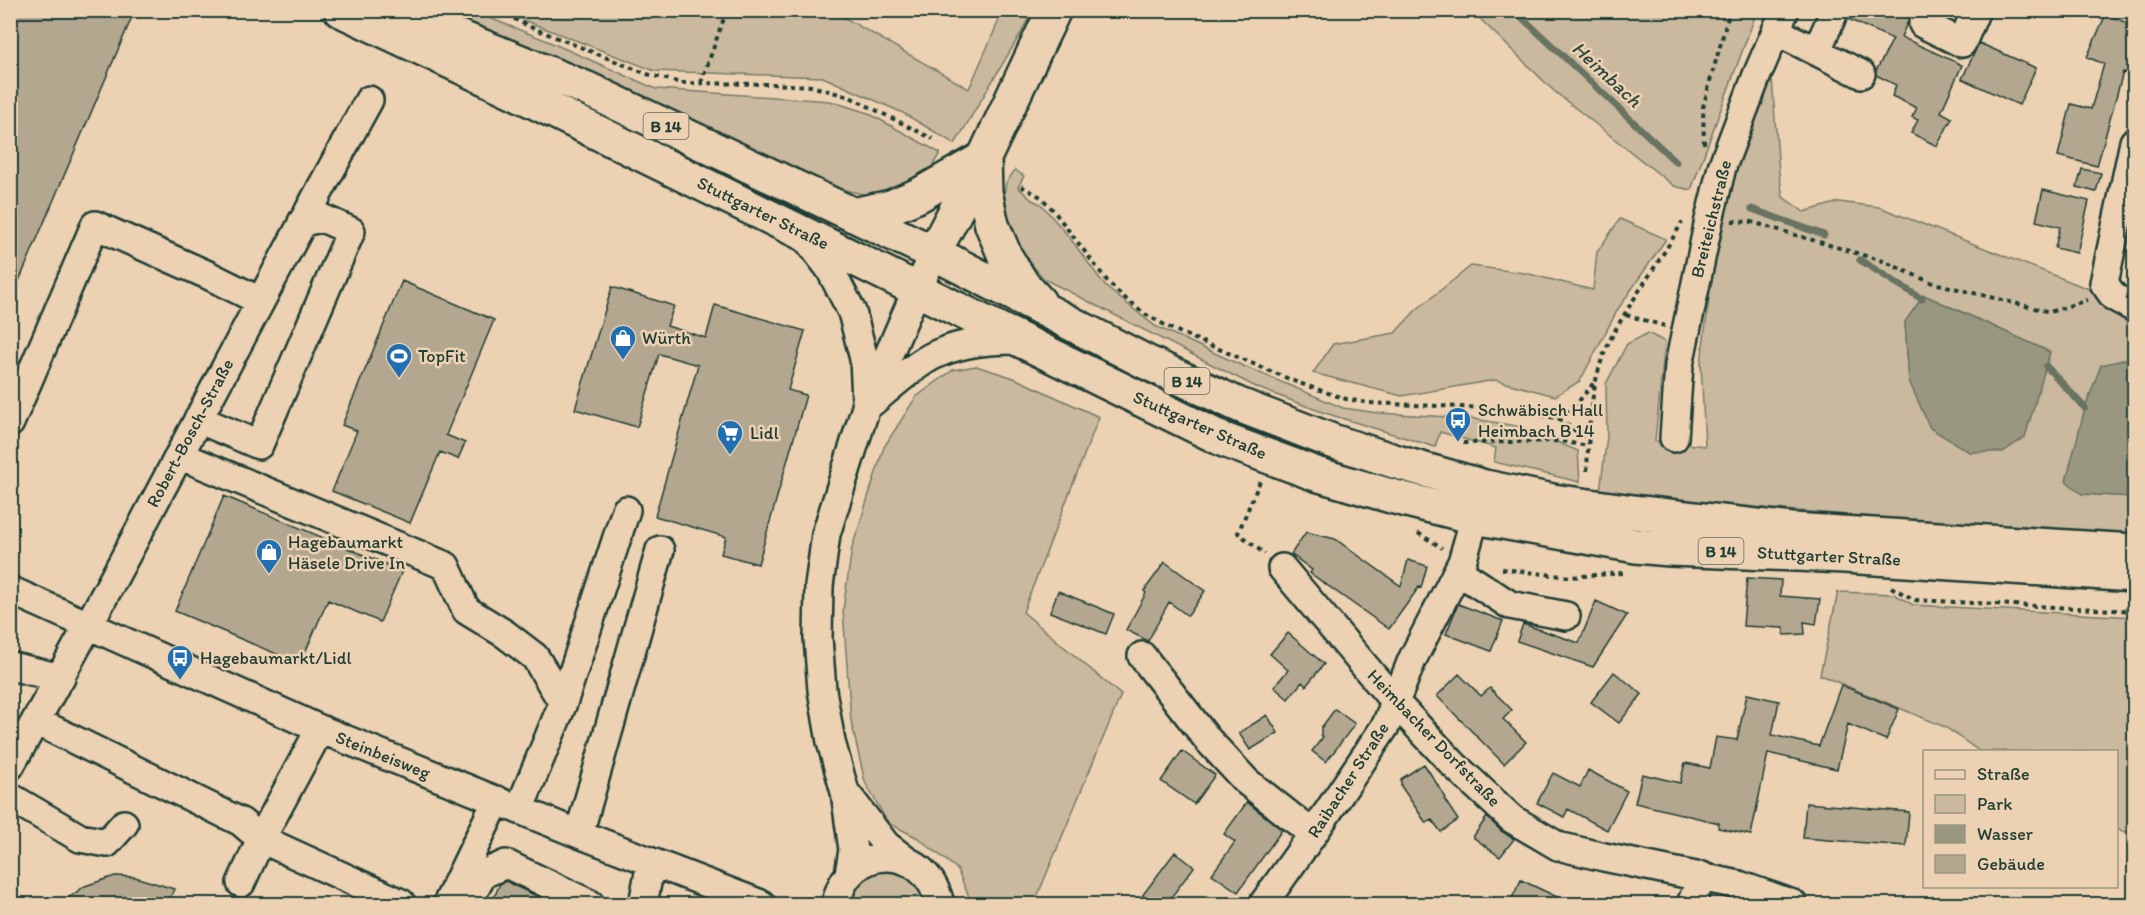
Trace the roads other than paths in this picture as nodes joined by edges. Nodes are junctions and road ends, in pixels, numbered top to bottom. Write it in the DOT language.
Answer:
graph roads {
  1 [pos="340,10"];
  2 [pos="392,10"];
  3 [pos="1054,10"];
  4 [pos="1835,10"];
  5 [pos="1976,10"];
  6 [pos="1780,21"];
  7 [pos="1923,24"];
  8 [pos="1817,50"];
  9 [pos="1861,74"];
  10 [pos="369,100"];
  11 [pos="2134,142"];
  12 [pos="979,167"];
  13 [pos="853,215"];
  14 [pos="302,222"];
  15 [pos="801,231"];
  16 [pos="939,244"];
  17 [pos="917,289"];
  18 [pos="260,301"];
  19 [pos="2134,308"];
  20 [pos="1047,310"];
  21 [pos="1019,340"];
  22 [pos="866,407"];
  23 [pos="198,419"];
  24 [pos="10,423"];
  25 [pos="1674,438"];
  26 [pos="178,455"];
  27 [pos="626,510"];
  28 [pos="1475,517"];
  29 [pos="660,550"];
  30 [pos="2134,551"];
  31 [pos="1282,568"];
  32 [pos="1458,571"];
  33 [pos="2134,574"];
  34 [pos="10,590"];
  35 [pos="1566,616"];
  36 [pos="88,625"];
  37 [pos="1142,656"];
  38 [pos="10,666"];
  39 [pos="61,678"];
  40 [pos="1395,702"];
  41 [pos="562,703"];
  42 [pos="36,721"];
  43 [pos="320,729"];
  44 [pos="10,766"];
  45 [pos="845,792"];
  46 [pos="10,797"];
  47 [pos="508,805"];
  48 [pos="124,824"];
  49 [pos="579,834"];
  50 [pos="1313,834"];
  51 [pos="261,839"];
  52 [pos="651,862"];
  53 [pos="908,862"];
  54 [pos="849,874"];
  55 [pos="1702,876"];
  56 [pos="241,884"];
  57 [pos="400,904"];
  58 [pos="447,904"];
  59 [pos="467,904"];
  60 [pos="590,904"];
  61 [pos="643,904"];
  62 [pos="761,904"];
  63 [pos="836,904"];
  64 [pos="940,904"];
  65 [pos="1263,904"];
  66 [pos="1691,904"];
  67 [pos="1793,904"];
  1 -- 15 [label="main road, Stuttgarter Straße / B 14"];
  2 -- 13 [label="main road, Stuttgarter Straße / B 14"];
  3 -- 12 [label="main road"];
  4 -- 8 [label="street"];
  5 -- 7 [label="street"];
  6 -- 8 [label="street"];
  6 -- 25 [label="street, Breiteichstraße"];
  8 -- 9 [label="street"];
  10 -- 14 [label="street, Robert-Bosch-Straße"];
  11 -- 19 [label="street"];
  12 -- 13 [label="main road"];
  12 -- 16 [label="main road"];
  12 -- 20 [label="main road"];
  13 -- 16 [label="main road, Stuttgarter Straße / B 14"];
  14 -- 18 [label="street, Robert-Bosch-Straße"];
  14 -- 23 [label="street"];
  15 -- 17 [label="main road, Stuttgarter Straße / B 14"];
  15 -- 22 [label="street"];
  16 -- 17 [label="street"];
  16 -- 20 [label="main road, Stuttgarter Straße / B 14"];
  17 -- 21 [label="main road, Stuttgarter Straße / B 14"];
  17 -- 22 [label="street"];
  18 -- 23 [label="street, Robert-Bosch-Straße"];
  18 -- 24 [label="street"];
  20 -- 30 [label="main road, Stuttgarter Straße / B 14"];
  21 -- 22 [label="street"];
  21 -- 28 [label="main road, Stuttgarter Straße / B 14"];
  22 -- 45 [label="street"];
  23 -- 26 [label="street, Robert-Bosch-Straße"];
  26 -- 36 [label="street, Robert-Bosch-Straße"];
  26 -- 41 [label="street"];
  27 -- 41 [label="street"];
  28 -- 32 [label="street, Raibacher Straße"];
  28 -- 33 [label="main road, Stuttgarter Straße / B 14"];
  29 -- 49 [label="street"];
  31 -- 40 [label="street, Heimbacher Dorfstraße"];
  32 -- 35 [label="street"];
  32 -- 40 [label="street, Raibacher Straße"];
  34 -- 36 [label="street, Steinbeisweg"];
  36 -- 39 [label="street, Robert-Bosch-Straße"];
  36 -- 43 [label="street, Steinbeisweg"];
  37 -- 50 [label="street"];
  38 -- 39 [label="street"];
  39 -- 42 [label="street, Robert-Bosch-Straße"];
  40 -- 50 [label="street, Raibacher Straße"];
  40 -- 55 [label="street, Heimbacher Dorfstraße"];
  41 -- 47 [label="street"];
  42 -- 44 [label="street, Robert-Bosch-Straße"];
  42 -- 51 [label="street"];
  43 -- 47 [label="street, Steinbeisweg"];
  43 -- 51 [label="street"];
  45 -- 53 [label="street"];
  45 -- 54 [label="street"];
  46 -- 48 [label="street"];
  47 -- 49 [label="street, Steinbeisweg"];
  47 -- 58 [label="street"];
  49 -- 52 [label="street, Steinbeisweg"];
  50 -- 65 [label="street, Raibacher Straße"];
  51 -- 56 [label="street"];
  51 -- 57 [label="street"];
  52 -- 61 [label="street"];
  52 -- 62 [label="street, Steinbeisweg"];
  53 -- 54 [label="street"];
  53 -- 64 [label="street"];
  54 -- 63 [label="street"];
  55 -- 66 [label="street"];
  55 -- 67 [label="street, Heimbacher Dorfstraße"];
  59 -- 60 [label="street"];
}
